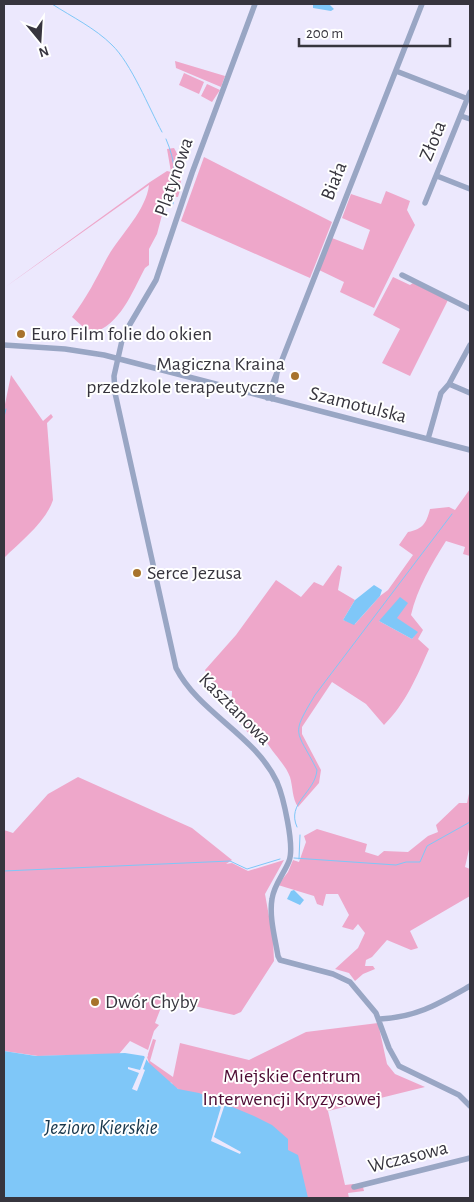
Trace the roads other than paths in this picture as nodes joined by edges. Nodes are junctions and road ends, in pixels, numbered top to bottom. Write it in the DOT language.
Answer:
graph roads {
  1 [pos="256,4"];
  2 [pos="422,4"];
  3 [pos="396,71"];
  4 [pos="470,92"];
  5 [pos="468,99"];
  6 [pos="461,116"];
  7 [pos="470,119"];
  8 [pos="437,176"];
  9 [pos="470,189"];
  10 [pos="425,203"];
  11 [pos="402,275"];
  12 [pos="470,309"];
  13 [pos="4,345"];
  14 [pos="470,345"];
  15 [pos="117,358"];
  16 [pos="449,384"];
  17 [pos="470,393"];
  18 [pos="269,398"];
  19 [pos="428,439"];
  20 [pos="470,450"];
  21 [pos="470,986"];
  22 [pos="380,1019"];
  23 [pos="470,1106"];
  24 [pos="470,1158"];
  25 [pos="354,1188"];
  1 -- 15 [label="street, Platynowa"];
  2 -- 3 [label="street, Biała"];
  3 -- 5 [label="street"];
  3 -- 18 [label="street, Biała"];
  4 -- 5 [label="street, Złota"];
  5 -- 6 [label="street, Złota"];
  6 -- 7 [label="street"];
  6 -- 8 [label="street, Złota"];
  8 -- 9 [label="street"];
  8 -- 10 [label="street, Złota"];
  11 -- 12 [label="street"];
  13 -- 15 [label="street, Szamotulska"];
  14 -- 16 [label="street"];
  15 -- 18 [label="street, Szamotulska"];
  15 -- 22 [label="street, Kasztanowa"];
  16 -- 17 [label="street"];
  16 -- 19 [label="street"];
  18 -- 19 [label="street, Szamotulska"];
  19 -- 20 [label="street, Szamotulska"];
  21 -- 22 [label="street"];
  22 -- 23 [label="street"];
  24 -- 25 [label="street, Wczasowa"];
}
